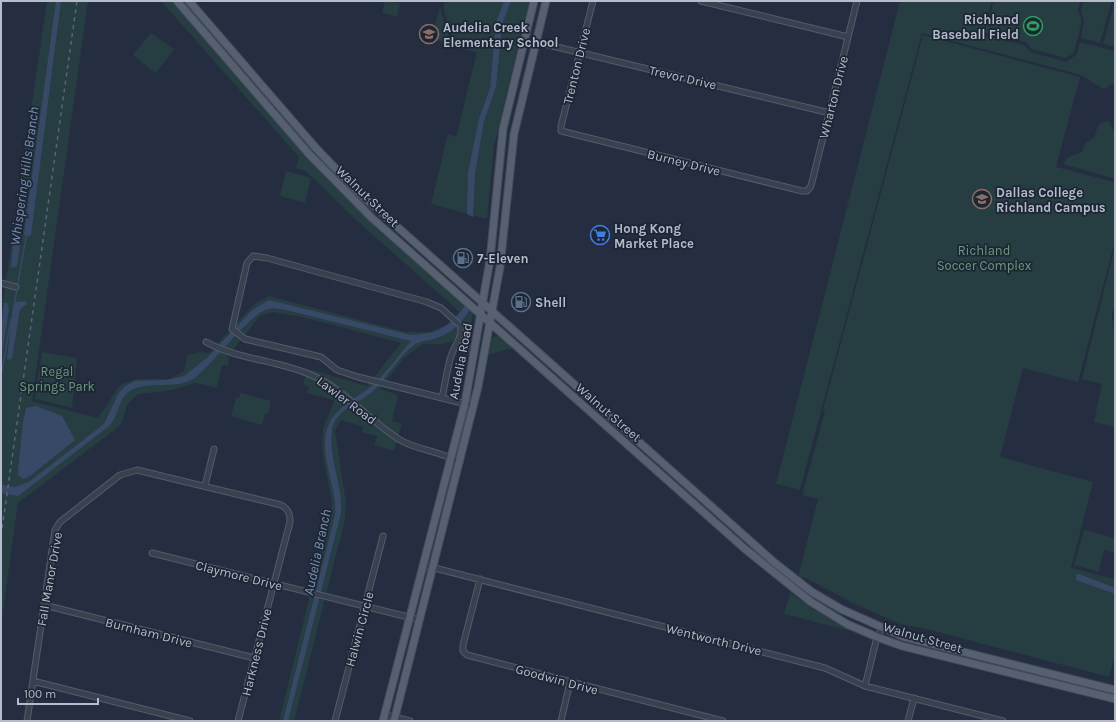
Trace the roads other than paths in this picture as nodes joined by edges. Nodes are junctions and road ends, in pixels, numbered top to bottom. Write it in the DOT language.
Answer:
graph roads {
  1 [pos="177,1"];
  2 [pos="189,1"];
  3 [pos="534,1"];
  4 [pos="546,1"];
  5 [pos="593,1"];
  6 [pos="701,1"];
  7 [pos="857,1"];
  8 [pos="197,10"];
  9 [pos="190,17"];
  10 [pos="848,37"];
  11 [pos="524,39"];
  12 [pos="536,42"];
  13 [pos="579,53"];
  14 [pos="830,113"];
  15 [pos="561,131"];
  16 [pos="499,168"];
  17 [pos="509,170"];
  18 [pos="807,191"];
  19 [pos="1,283"];
  20 [pos="16,287"];
  21 [pos="483,305"];
  22 [pos="493,313"];
  23 [pos="482,314"];
  24 [pos="491,323"];
  25 [pos="206,342"];
  26 [pos="457,346"];
  27 [pos="475,350"];
  28 [pos="441,397"];
  29 [pos="464,403"];
  30 [pos="474,405"];
  31 [pos="621,426"];
  32 [pos="614,433"];
  33 [pos="214,449"];
  34 [pos="452,458"];
  35 [pos="460,463"];
  36 [pos="205,486"];
  37 [pos="690,487"];
  38 [pos="683,493"];
  39 [pos="289,513"];
  40 [pos="383,536"];
  41 [pos="746,549"];
  42 [pos="152,553"];
  43 [pos="776,563"];
  44 [pos="424,565"];
  45 [pos="433,567"];
  46 [pos="480,579"];
  47 [pos="274,584"];
  48 [pos="44,605"];
  49 [pos="365,607"];
  50 [pos="410,618"];
  51 [pos="420,620"];
  52 [pos="882,628"];
  53 [pos="878,637"];
  54 [pos="254,658"];
  55 [pos="33,681"];
  56 [pos="570,682"];
  57 [pos="865,686"];
  58 [pos="1115,690"];
  59 [pos="914,698"];
  60 [pos="1115,699"];
  61 [pos="384,718"];
  62 [pos="395,719"];
  63 [pos="27,721"];
  64 [pos="190,721"];
  65 [pos="238,721"];
  66 [pos="335,721"];
  67 [pos="410,721"];
  68 [pos="561,721"];
  69 [pos="723,721"];
  70 [pos="908,721"];
  71 [pos="1003,721"];
  1 -- 9 [label="main road, Walnut Street"];
  2 -- 8 [label="main road, Walnut Street"];
  3 -- 11 [label="main road, Audelia Road"];
  4 -- 12 [label="main road, Audelia Road"];
  5 -- 13 [label="street, Trenton Drive"];
  6 -- 10 [label="street"];
  7 -- 10 [label="street, Wharton Drive"];
  8 -- 9 [label="main road"];
  8 -- 21 [label="main road, Walnut Street"];
  9 -- 23 [label="main road, Walnut Street"];
  10 -- 14 [label="street, Wharton Drive"];
  11 -- 12 [label="main road"];
  11 -- 16 [label="main road, Audelia Road"];
  12 -- 13 [label="street, Trevor Drive"];
  12 -- 17 [label="main road, Audelia Road"];
  13 -- 14 [label="street, Trevor Drive"];
  13 -- 15 [label="street, Trenton Drive"];
  14 -- 18 [label="street, Wharton Drive"];
  15 -- 18 [label="street, Burney Drive"];
  16 -- 17 [label="main road"];
  16 -- 21 [label="main road, Audelia Road"];
  17 -- 22 [label="main road, Audelia Road"];
  19 -- 20 [label="street"];
  21 -- 22 [label="main road, Walnut Street"];
  21 -- 23 [label="main road, Audelia Road"];
  22 -- 24 [label="main road, Audelia Road"];
  22 -- 31 [label="main road, Walnut Street"];
  23 -- 24 [label="main road, Walnut Street"];
  23 -- 27 [label="main road, Audelia Road"];
  24 -- 30 [label="main road, Audelia Road"];
  24 -- 32 [label="main road, Walnut Street"];
  25 -- 34 [label="street, Lawler Road"];
  26 -- 27 [label="street"];
  26 -- 28 [label="street"];
  26 -- 28 [label="street"];
  27 -- 29 [label="main road, Audelia Road"];
  28 -- 29 [label="street"];
  29 -- 30 [label="street"];
  29 -- 34 [label="main road, Audelia Road"];
  30 -- 35 [label="main road, Audelia Road"];
  31 -- 32 [label="main road"];
  31 -- 37 [label="main road, Walnut Street"];
  32 -- 38 [label="main road, Walnut Street"];
  33 -- 36 [label="street"];
  34 -- 35 [label="street, Lawler Road"];
  34 -- 44 [label="main road, Audelia Road"];
  35 -- 45 [label="main road, Audelia Road"];
  36 -- 39 [label="street, Fall Manor Drive"];
  36 -- 48 [label="street, Fall Manor Drive"];
  37 -- 38 [label="main road"];
  37 -- 43 [label="main road, Walnut Street"];
  38 -- 41 [label="main road, Walnut Street"];
  39 -- 47 [label="street, Harkness Drive"];
  40 -- 49 [label="street, Halwin Circle"];
  41 -- 43 [label="main road"];
  41 -- 53 [label="main road, Walnut Street"];
  42 -- 47 [label="street, Claymore Drive"];
  43 -- 52 [label="main road, Walnut Street"];
  44 -- 45 [label="street, Wentworth Drive"];
  44 -- 50 [label="main road, Audelia Road"];
  45 -- 46 [label="street, Wentworth Drive"];
  45 -- 51 [label="main road, Audelia Road"];
  46 -- 56 [label="street, Goodwin Drive"];
  46 -- 57 [label="street, Wentworth Drive"];
  47 -- 49 [label="street, Claymore Drive"];
  47 -- 54 [label="street, Harkness Drive"];
  48 -- 54 [label="street, Burnham Drive"];
  48 -- 55 [label="street, Fall Manor Drive"];
  49 -- 50 [label="street, Claymore Drive"];
  49 -- 66 [label="street, Halwin Circle"];
  50 -- 51 [label="street, Claymore Drive"];
  50 -- 61 [label="main road, Audelia Road"];
  51 -- 62 [label="main road, Audelia Road"];
  52 -- 53 [label="street"];
  52 -- 58 [label="main road, Walnut Street"];
  53 -- 57 [label="street"];
  53 -- 60 [label="main road, Walnut Street"];
  54 -- 65 [label="street, Harkness Drive"];
  55 -- 63 [label="street, Fall Manor Drive"];
  55 -- 64 [label="street"];
  56 -- 68 [label="street"];
  56 -- 69 [label="street, Goodwin Drive"];
  57 -- 59 [label="street, Wentworth Drive"];
  59 -- 70 [label="street"];
  59 -- 71 [label="street, Wentworth Drive"];
  61 -- 62 [label="street"];
  62 -- 67 [label="street"];
}
